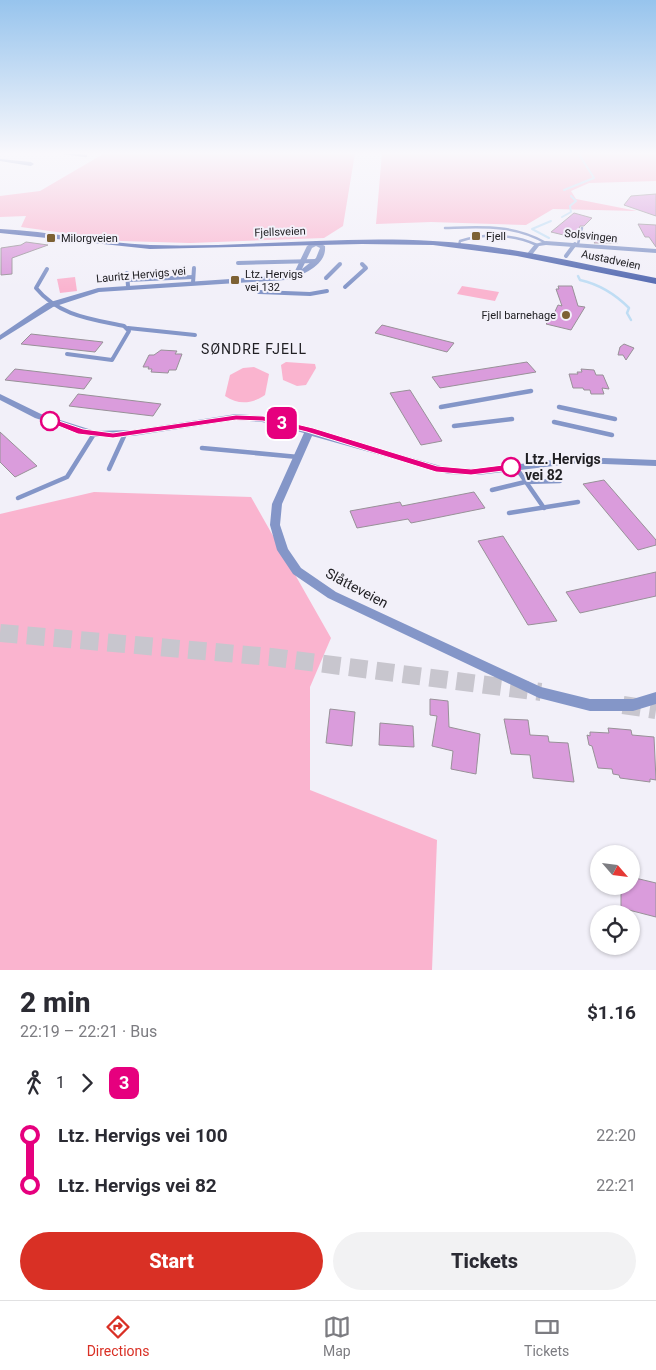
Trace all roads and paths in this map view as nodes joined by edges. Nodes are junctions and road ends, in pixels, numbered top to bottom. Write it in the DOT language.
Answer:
graph roads {
  1 [pos="445,228"];
  2 [pos="582,228"];
  3 [pos="0,231"];
  4 [pos="316,243"];
  5 [pos="546,243"];
  6 [pos="576,244"];
  7 [pos="459,246"];
  8 [pos="537,246"];
  9 [pos="656,251"];
  10 [pos="529,255"];
  11 [pos="564,259"];
  12 [pos="316,261"];
  13 [pos="301,262"];
  14 [pos="238,263"];
  15 [pos="340,264"];
  16 [pos="362,264"];
  17 [pos="194,268"];
  18 [pos="47,269"];
  19 [pos="127,272"];
  20 [pos="296,275"];
  21 [pos="326,278"];
  22 [pos="193,280"];
  23 [pos="656,281"];
  24 [pos="128,283"];
  25 [pos="345,287"];
  26 [pos="327,291"];
  27 [pos="259,292"];
  28 [pos="50,305"];
  29 [pos="128,328"];
  30 [pos="195,335"];
  31 [pos="0,338"];
  32 [pos="67,354"];
  33 [pos="531,391"];
  34 [pos="0,397"];
  35 [pos="559,407"];
  36 [pos="441,408"];
  37 [pos="512,418"];
  38 [pos="615,419"];
  39 [pos="554,422"];
  40 [pos="454,426"];
  41 [pos="310,430"];
  42 [pos="94,434"];
  43 [pos="125,434"];
  44 [pos="612,436"];
  45 [pos="202,448"];
  46 [pos="298,457"];
  47 [pos="655,463"];
  48 [pos="515,466"];
  49 [pos="110,469"];
  50 [pos="560,481"];
  51 [pos="525,482"];
  52 [pos="492,490"];
  53 [pos="18,498"];
  54 [pos="578,502"];
  55 [pos="544,508"];
  56 [pos="509,513"];
  57 [pos="656,698"];
  1 -- 5 [label="lane"];
  2 -- 6 [label="lane"];
  3 -- 4 [label="main road, Fjellsveien"];
  4 -- 7 [label="main road, Fjellsveien"];
  4 -- 12 [label="street"];
  4 -- 13 [label="street"];
  5 -- 6 [label="street, Solsvingen"];
  5 -- 8 [label="street, Solsvingen"];
  6 -- 9 [label="street, Solsvingen"];
  6 -- 11 [label="lane"];
  7 -- 8 [label="lane"];
  7 -- 10 [label="main road, Fjellsveien"];
  8 -- 10 [label="street, Solsvingen"];
  10 -- 11 [label="main road, Fjellsveien"];
  11 -- 23 [label="main road, Austadveien"];
  12 -- 13 [label="lane"];
  12 -- 20 [label="street, Lauritz Hervigs vei"];
  13 -- 14 [label="lane"];
  13 -- 20 [label="street"];
  15 -- 21 [label="lane"];
  16 -- 25 [label="lane"];
  17 -- 22 [label="lane"];
  18 -- 28 [label="lane"];
  19 -- 24 [label="lane"];
  20 -- 22 [label="street, Lauritz Hervigs vei"];
  22 -- 24 [label="street, Lauritz Hervigs vei"];
  24 -- 28 [label="street, Lauritz Hervigs vei"];
  26 -- 27 [label="lane"];
  28 -- 29 [label="lane"];
  28 -- 31 [label="street, Lauritz Hervigs vei"];
  29 -- 30 [label="lane"];
  29 -- 32 [label="lane"];
  33 -- 36 [label="lane"];
  34 -- 42 [label="street"];
  35 -- 38 [label="lane"];
  37 -- 40 [label="lane"];
  39 -- 44 [label="lane"];
  41 -- 43 [label="street"];
  41 -- 46 [label="street, Slåtteveien"];
  41 -- 48 [label="street"];
  42 -- 43 [label="street"];
  42 -- 53 [label="lane"];
  43 -- 49 [label="lane"];
  45 -- 46 [label="lane"];
  46 -- 57 [label="street, Slåtteveien"];
  47 -- 48 [label="street"];
  48 -- 51 [label="lane"];
  50 -- 51 [label="lane"];
  51 -- 52 [label="lane"];
  51 -- 55 [label="lane"];
  54 -- 55 [label="lane"];
  55 -- 56 [label="lane"];
}
